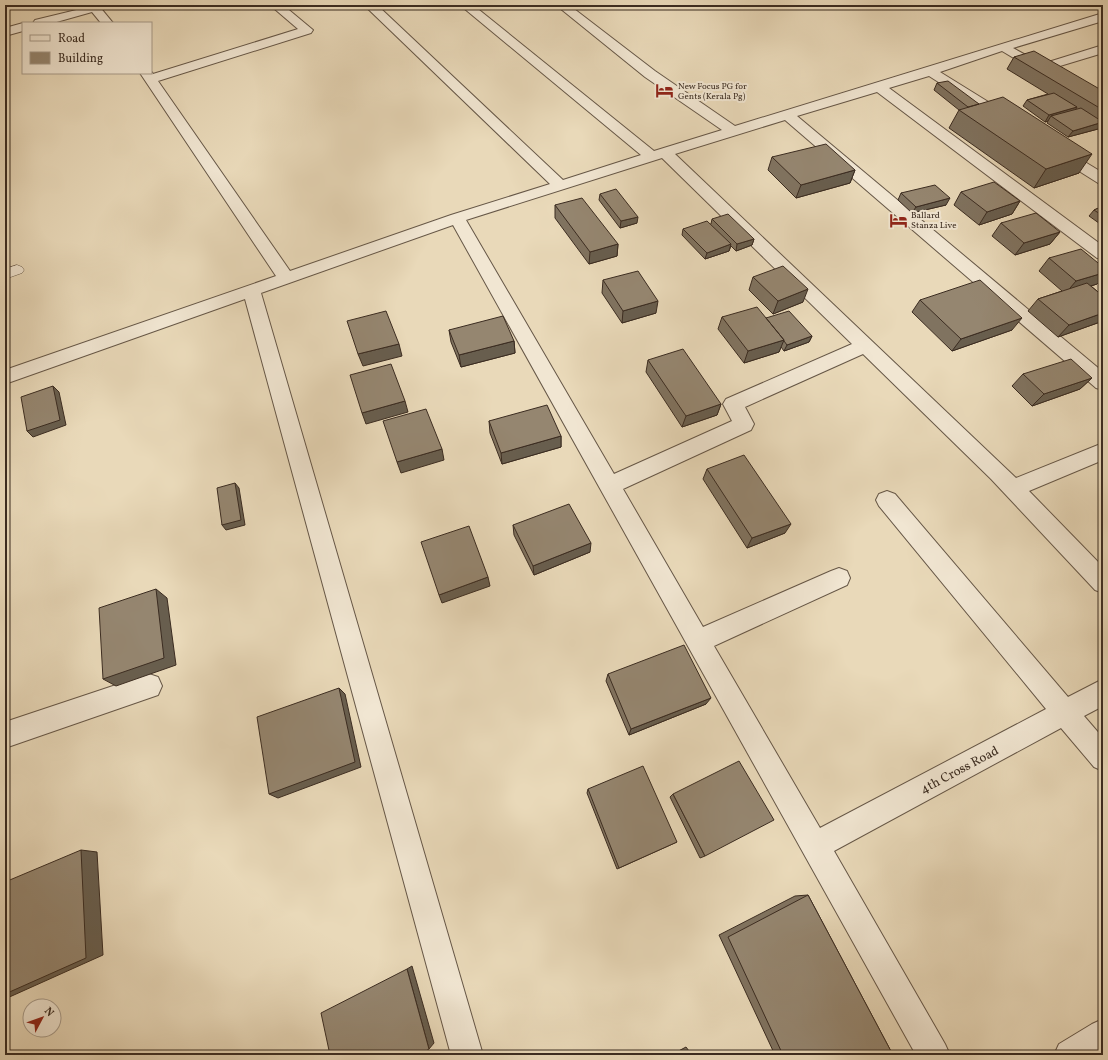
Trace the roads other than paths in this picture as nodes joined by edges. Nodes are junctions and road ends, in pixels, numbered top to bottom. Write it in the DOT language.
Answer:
graph roads {
  1 [pos="276,5"];
  2 [pos="370,5"];
  3 [pos="466,5"];
  4 [pos="562,5"];
  5 [pos="93,7"];
  6 [pos="1103,17"];
  7 [pos="42,22"];
  8 [pos="105,22"];
  9 [pos="22,27"];
  10 [pos="5,32"];
  11 [pos="1003,46"];
  12 [pos="1103,49"];
  13 [pos="1041,68"];
  14 [pos="931,71"];
  15 [pos="148,76"];
  16 [pos="1062,79"];
  17 [pos="878,86"];
  18 [pos="787,114"];
  19 [pos="1017,126"];
  20 [pos="733,131"];
  21 [pos="1043,143"];
  22 [pos="658,154"];
  23 [pos="1103,180"];
  24 [pos="560,185"];
  25 [pos="457,218"];
  26 [pos="1103,254"];
  27 [pos="286,278"];
  28 [pos="251,290"];
  29 [pos="865,346"];
  30 [pos="5,377"];
  31 [pos="1103,383"];
  32 [pos="1103,451"];
  33 [pos="610,485"];
  34 [pos="1013,490"];
  35 [pos="887,500"];
  36 [pos="839,578"];
  37 [pos="1103,583"];
  38 [pos="699,642"];
  39 [pos="149,686"];
  40 [pos="1103,692"];
  41 [pos="1064,713"];
  42 [pos="5,735"];
  43 [pos="1103,758"];
  44 [pos="815,846"];
  45 [pos="1103,1035"];
  46 [pos="467,1055"];
  47 [pos="934,1055"];
  48 [pos="1070,1055"];
  1 -- 15 [label="street"];
  2 -- 24 [label="street"];
  3 -- 22 [label="street"];
  4 -- 20 [label="street"];
  5 -- 7 [label="street"];
  5 -- 8 [label="street"];
  6 -- 11 [label="street"];
  9 -- 10 [label="street"];
  11 -- 13 [label="street"];
  11 -- 14 [label="street"];
  12 -- 13 [label="street"];
  13 -- 16 [label="street"];
  14 -- 17 [label="street"];
  14 -- 19 [label="street"];
  15 -- 27 [label="street"];
  17 -- 18 [label="street"];
  17 -- 26 [label="street"];
  18 -- 20 [label="street"];
  18 -- 31 [label="street"];
  20 -- 22 [label="street"];
  21 -- 23 [label="street"];
  22 -- 24 [label="street"];
  22 -- 29 [label="street"];
  24 -- 25 [label="street"];
  25 -- 27 [label="street"];
  25 -- 33 [label="street"];
  27 -- 28 [label="street"];
  28 -- 30 [label="street"];
  28 -- 46 [label="street"];
  29 -- 33 [label="street"];
  29 -- 34 [label="street"];
  32 -- 34 [label="street"];
  33 -- 38 [label="street"];
  34 -- 37 [label="street"];
  35 -- 41 [label="street"];
  36 -- 38 [label="street"];
  38 -- 44 [label="street"];
  39 -- 42 [label="street"];
  40 -- 41 [label="street, 4th Cross Road"];
  41 -- 43 [label="street"];
  41 -- 44 [label="street, 4th Cross Road"];
  44 -- 47 [label="street"];
  45 -- 48 [label="street"];
}
